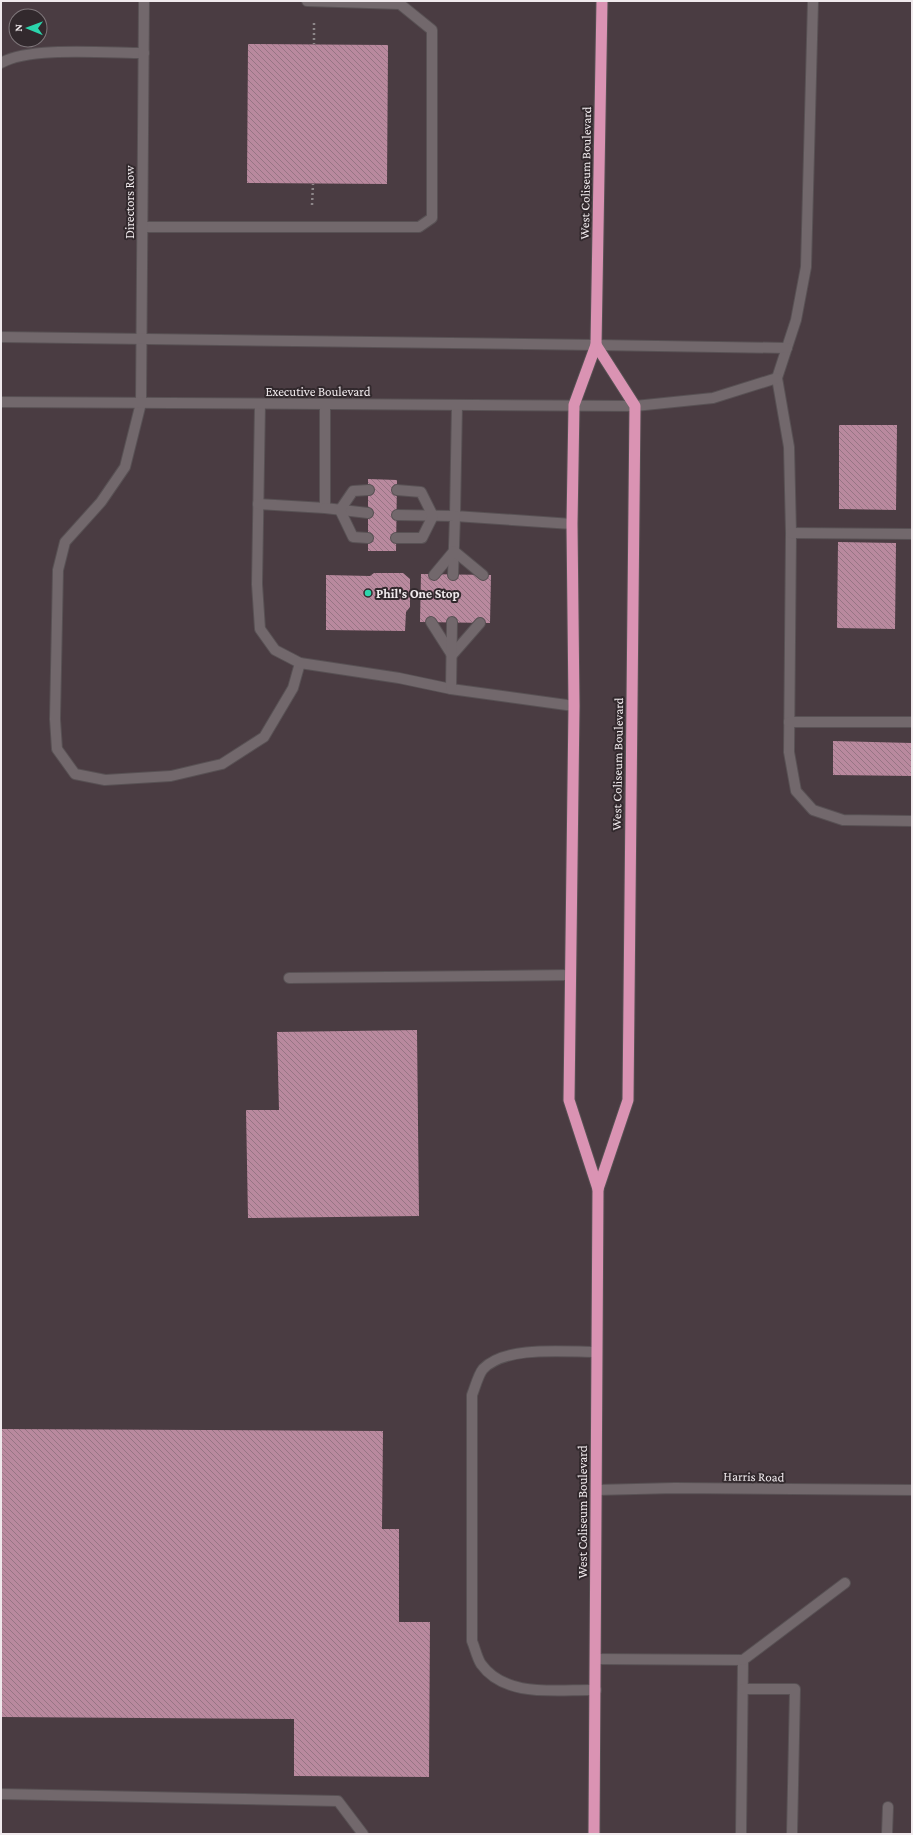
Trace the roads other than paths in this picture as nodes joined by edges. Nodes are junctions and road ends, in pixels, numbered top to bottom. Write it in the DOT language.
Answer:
graph roads {
  1 [pos="144,1"];
  2 [pos="307,1"];
  3 [pos="602,1"];
  4 [pos="813,1"];
  5 [pos="375,2"];
  6 [pos="144,53"];
  7 [pos="1,63"];
  8 [pos="142,228"];
  9 [pos="1,337"];
  10 [pos="141,338"];
  11 [pos="596,345"];
  12 [pos="787,348"];
  13 [pos="777,378"];
  14 [pos="1,402"];
  15 [pos="141,403"];
  16 [pos="260,404"];
  17 [pos="325,404"];
  18 [pos="457,405"];
  19 [pos="574,405"];
  20 [pos="635,406"];
  21 [pos="369,490"];
  22 [pos="397,490"];
  23 [pos="258,504"];
  24 [pos="325,508"];
  25 [pos="340,510"];
  26 [pos="368,513"];
  27 [pos="397,515"];
  28 [pos="433,516"];
  29 [pos="455,516"];
  30 [pos="572,524"];
  31 [pos="790,532"];
  32 [pos="912,534"];
  33 [pos="368,538"];
  34 [pos="396,538"];
  35 [pos="454,551"];
  36 [pos="434,575"];
  37 [pos="453,575"];
  38 [pos="483,576"];
  39 [pos="431,622"];
  40 [pos="452,622"];
  41 [pos="480,623"];
  42 [pos="452,655"];
  43 [pos="300,664"];
  44 [pos="451,689"];
  45 [pos="574,706"];
  46 [pos="789,722"];
  47 [pos="912,722"];
  48 [pos="912,820"];
  49 [pos="571,975"];
  50 [pos="289,978"];
  51 [pos="598,1189"];
  52 [pos="597,1352"];
  53 [pos="596,1490"];
  54 [pos="912,1490"];
  55 [pos="845,1583"];
  56 [pos="596,1659"];
  57 [pos="743,1660"];
  58 [pos="743,1689"];
  59 [pos="596,1690"];
  60 [pos="1,1794"];
  61 [pos="888,1807"];
  62 [pos="362,1834"];
  63 [pos="594,1834"];
  64 [pos="741,1834"];
  65 [pos="792,1834"];
  66 [pos="887,1834"];
  1 -- 6 [label="main road, Directors Row"];
  2 -- 5 [label="main road"];
  3 -- 11 [label="highway, West Coliseum Boulevard"];
  4 -- 12 [label="main road"];
  5 -- 8 [label="main road"];
  6 -- 7 [label="main road"];
  6 -- 8 [label="main road, Directors Row"];
  8 -- 10 [label="main road, Directors Row"];
  9 -- 10 [label="main road"];
  10 -- 11 [label="main road"];
  10 -- 15 [label="main road, Directors Row"];
  11 -- 12 [label="main road"];
  11 -- 19 [label="highway, West Coliseum Boulevard"];
  11 -- 20 [label="highway"];
  12 -- 13 [label="main road"];
  13 -- 20 [label="main road, Executive Boulevard"];
  13 -- 31 [label="main road"];
  14 -- 15 [label="main road, Executive Boulevard"];
  15 -- 16 [label="main road, Executive Boulevard"];
  15 -- 43 [label="main road, Directors Row"];
  16 -- 17 [label="main road, Executive Boulevard"];
  16 -- 23 [label="main road"];
  17 -- 18 [label="main road, Executive Boulevard"];
  17 -- 24 [label="main road"];
  18 -- 19 [label="main road, Executive Boulevard"];
  18 -- 29 [label="main road"];
  19 -- 20 [label="main road, Executive Boulevard"];
  19 -- 30 [label="highway, West Coliseum Boulevard"];
  20 -- 51 [label="highway, West Coliseum Boulevard"];
  21 -- 25 [label="main road"];
  22 -- 28 [label="main road"];
  23 -- 24 [label="main road"];
  23 -- 43 [label="main road"];
  24 -- 25 [label="main road"];
  25 -- 26 [label="main road"];
  25 -- 33 [label="main road"];
  27 -- 28 [label="main road"];
  28 -- 29 [label="main road"];
  28 -- 34 [label="main road"];
  29 -- 30 [label="main road"];
  29 -- 35 [label="main road"];
  30 -- 45 [label="highway, West Coliseum Boulevard"];
  31 -- 32 [label="main road"];
  31 -- 46 [label="main road"];
  35 -- 36 [label="main road"];
  35 -- 37 [label="main road"];
  35 -- 38 [label="main road"];
  39 -- 42 [label="main road"];
  40 -- 42 [label="main road"];
  41 -- 42 [label="main road"];
  42 -- 44 [label="main road"];
  43 -- 44 [label="main road"];
  44 -- 45 [label="main road"];
  45 -- 49 [label="highway, West Coliseum Boulevard"];
  46 -- 47 [label="main road"];
  46 -- 48 [label="main road"];
  49 -- 50 [label="main road"];
  49 -- 51 [label="highway, West Coliseum Boulevard"];
  51 -- 52 [label="highway, West Coliseum Boulevard"];
  52 -- 53 [label="highway, West Coliseum Boulevard"];
  52 -- 59 [label="main road"];
  53 -- 54 [label="main road, Harris Road"];
  53 -- 56 [label="highway, West Coliseum Boulevard"];
  55 -- 57 [label="main road"];
  56 -- 57 [label="main road"];
  56 -- 59 [label="highway, West Coliseum Boulevard"];
  57 -- 58 [label="main road"];
  58 -- 64 [label="main road"];
  58 -- 65 [label="main road"];
  59 -- 63 [label="highway, West Coliseum Boulevard"];
  60 -- 62 [label="main road"];
  61 -- 66 [label="main road"];
}
